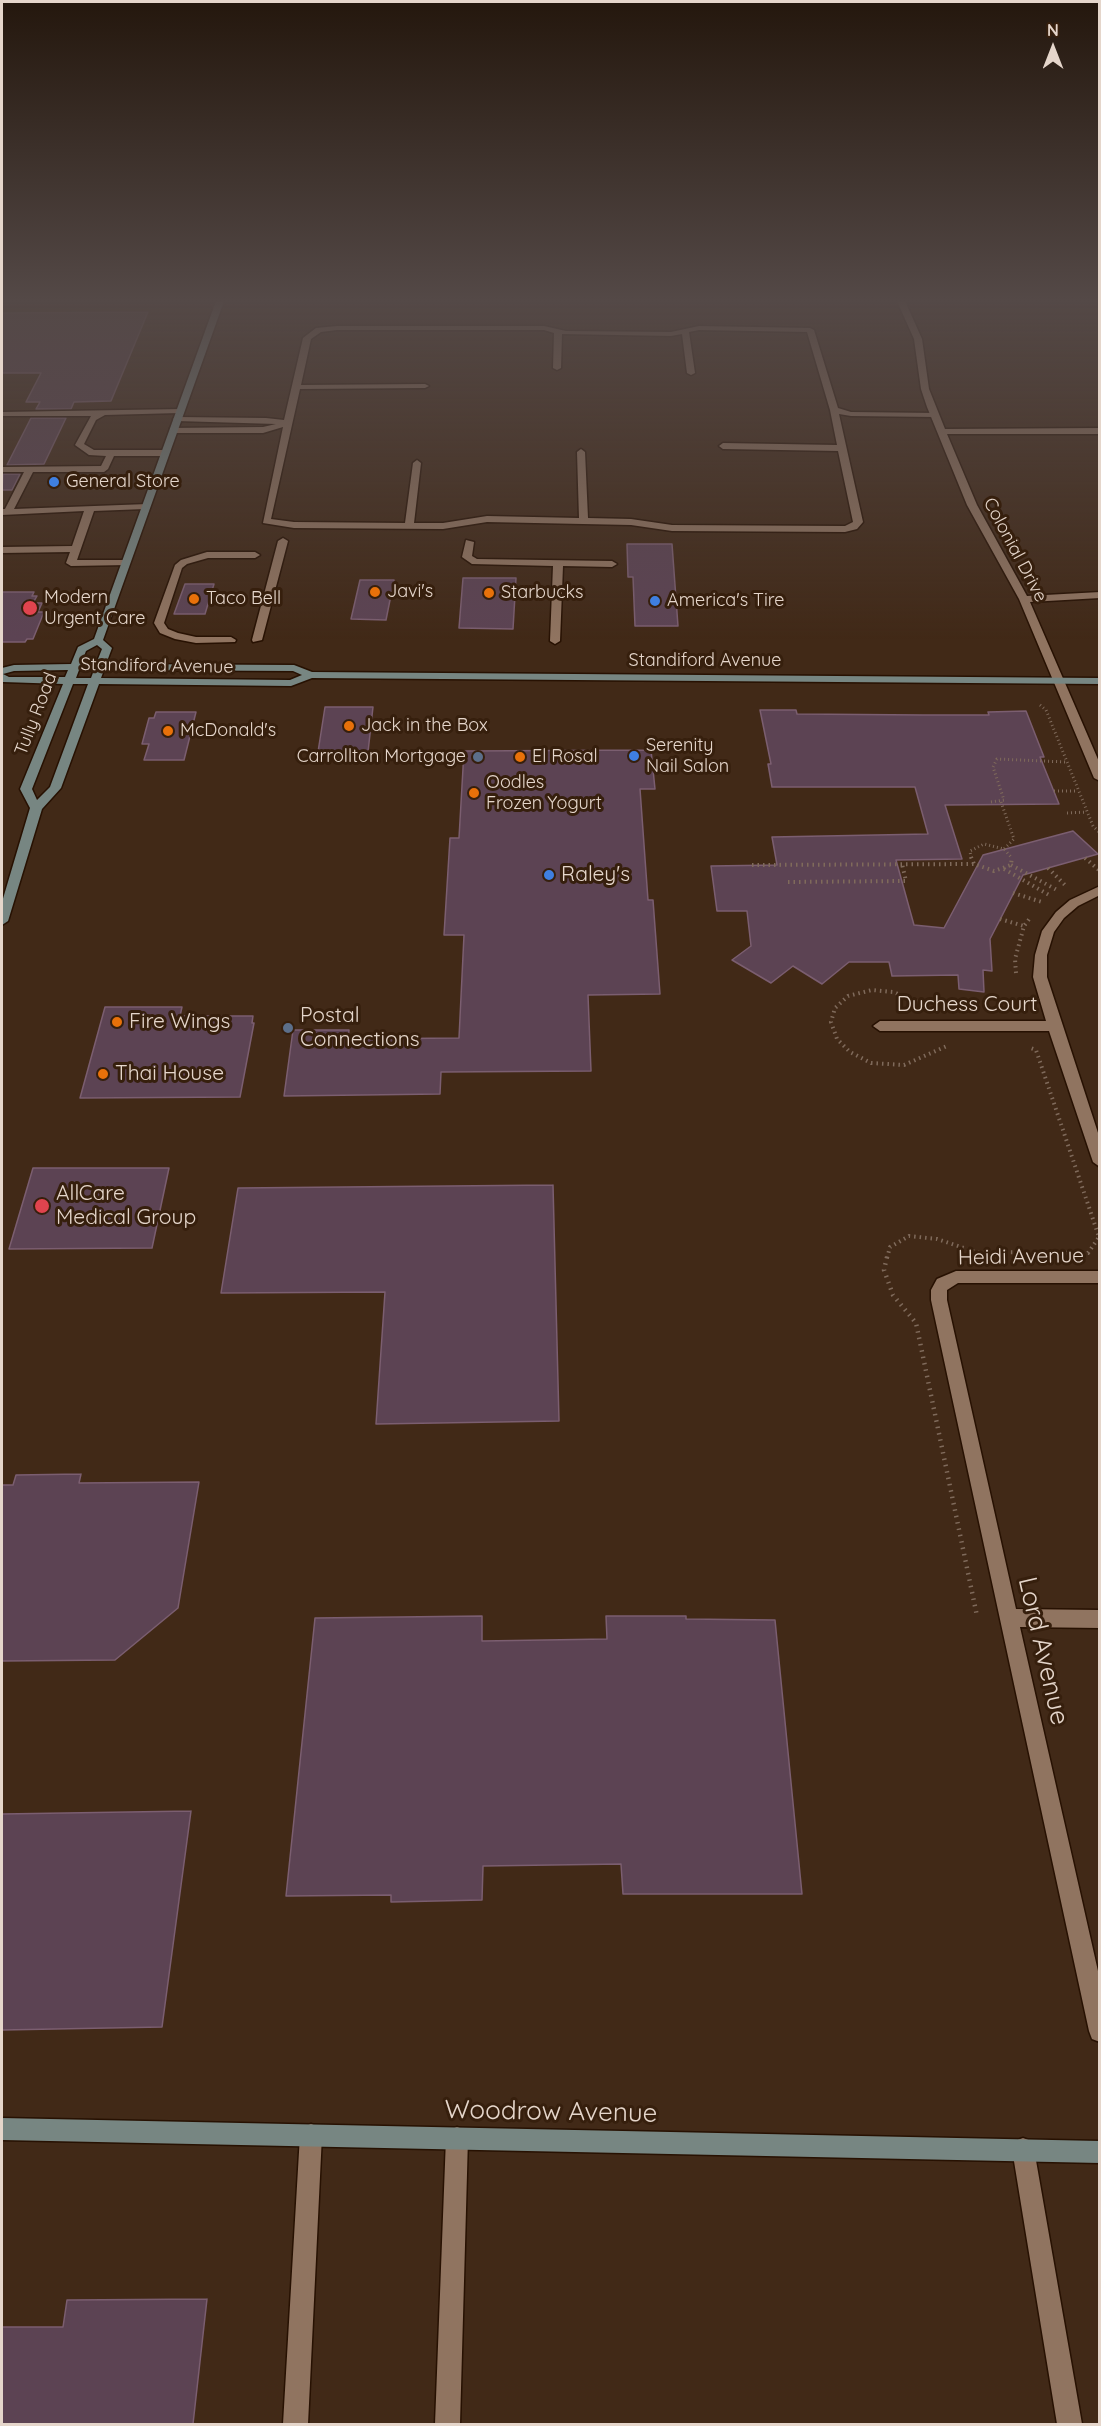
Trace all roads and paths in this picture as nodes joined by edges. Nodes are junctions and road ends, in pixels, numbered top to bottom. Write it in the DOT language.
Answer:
graph roads {
  1 [pos="101,414"];
  2 [pos="149,414"];
  3 [pos="290,414"];
  4 [pos="835,414"];
  5 [pos="869,414"];
  6 [pos="178,415"];
  7 [pos="934,415"];
  8 [pos="288,423"];
  9 [pos="172,430"];
  10 [pos="1100,431"];
  11 [pos="942,432"];
  12 [pos="723,446"];
  13 [pos="842,448"];
  14 [pos="581,452"];
  15 [pos="111,453"];
  16 [pos="165,453"];
  17 [pos="417,463"];
  18 [pos="2,469"];
  19 [pos="30,469"];
  20 [pos="145,506"];
  21 [pos="90,508"];
  22 [pos="5,512"];
  23 [pos="584,520"];
  24 [pos="409,526"];
  25 [pos="283,541"];
  26 [pos="469,542"];
  27 [pos="76,549"];
  28 [pos="2,550"];
  29 [pos="255,555"];
  30 [pos="125,563"];
  31 [pos="558,563"];
  32 [pos="612,564"];
  33 [pos="1100,596"];
  34 [pos="1024,599"];
  35 [pos="231,640"];
  36 [pos="257,640"];
  37 [pos="98,641"];
  38 [pos="555,641"];
  39 [pos="74,667"];
  40 [pos="98,667"];
  41 [pos="2,671"];
  42 [pos="311,675"];
  43 [pos="2,677"];
  44 [pos="1059,681"];
  45 [pos="1100,681"];
  46 [pos="68,682"];
  47 [pos="93,682"];
  48 [pos="1040,705"];
  49 [pos="1066,762"];
  50 [pos="1100,778"];
  51 [pos="1054,791"];
  52 [pos="1077,791"];
  53 [pos="991,802"];
  54 [pos="1001,802"];
  55 [pos="36,808"];
  56 [pos="1087,812"];
  57 [pos="1067,813"];
  58 [pos="1100,833"];
  59 [pos="1004,849"];
  60 [pos="1085,858"];
  61 [pos="902,864"];
  62 [pos="974,864"];
  63 [pos="752,865"];
  64 [pos="1011,865"];
  65 [pos="1048,868"];
  66 [pos="1004,869"];
  67 [pos="1100,872"];
  68 [pos="1091,875"];
  69 [pos="789,882"];
  70 [pos="1074,882"];
  71 [pos="1065,885"];
  72 [pos="1057,890"];
  73 [pos="1100,890"];
  74 [pos="1013,893"];
  75 [pos="1049,895"];
  76 [pos="1042,902"];
  77 [pos="1000,919"];
  78 [pos="2,921"];
  79 [pos="1024,926"];
  80 [pos="1017,978"];
  81 [pos="924,1005"];
  82 [pos="880,1026"];
  83 [pos="1053,1026"];
  84 [pos="950,1045"];
  85 [pos="1026,1047"];
  86 [pos="1100,1162"];
  87 [pos="1100,1276"];
  88 [pos="944,1283"];
  89 [pos="976,1616"];
  90 [pos="1008,1618"];
  91 [pos="1100,1619"];
  92 [pos="1100,2031"];
  93 [pos="2,2129"];
  94 [pos="311,2135"];
  95 [pos="457,2138"];
  96 [pos="1023,2149"];
  97 [pos="1100,2152"];
  98 [pos="295,2424"];
  99 [pos="447,2424"];
  100 [pos="1070,2424"];
  1 -- 15 [label="street"];
  2 -- 6 [label="street"];
  3 -- 8 [label="street"];
  4 -- 13 [label="street"];
  5 -- 7 [label="street"];
  6 -- 8 [label="street"];
  6 -- 9 [label="main road, Tully Road"];
  7 -- 11 [label="street, Colonial Drive"];
  8 -- 9 [label="street"];
  8 -- 24 [label="street"];
  9 -- 16 [label="main road, Tully Road"];
  10 -- 11 [label="street"];
  11 -- 34 [label="street, Colonial Drive"];
  12 -- 13 [label="street"];
  13 -- 23 [label="street"];
  14 -- 23 [label="street"];
  15 -- 16 [label="street"];
  15 -- 19 [label="street"];
  16 -- 20 [label="main road, Tully Road"];
  17 -- 24 [label="street"];
  18 -- 19 [label="street"];
  19 -- 22 [label="street"];
  20 -- 21 [label="street"];
  20 -- 30 [label="main road, Tully Road"];
  21 -- 22 [label="street"];
  21 -- 27 [label="street"];
  23 -- 24 [label="street"];
  25 -- 36 [label="street"];
  26 -- 31 [label="street"];
  27 -- 28 [label="street"];
  27 -- 30 [label="street"];
  29 -- 35 [label="street"];
  30 -- 37 [label="main road, Tully Road"];
  31 -- 32 [label="street"];
  31 -- 38 [label="street"];
  33 -- 34 [label="street"];
  34 -- 44 [label="street, Colonial Drive"];
  37 -- 39 [label="main road, Tully Road"];
  37 -- 40 [label="main road, Tully Road"];
  39 -- 40 [label="main road, Standiford Avenue"];
  39 -- 41 [label="main road, Standiford Avenue"];
  39 -- 46 [label="main road, Tully Road"];
  40 -- 42 [label="main road, Standiford Avenue"];
  40 -- 47 [label="main road, Tully Road"];
  42 -- 44 [label="main road, Standiford Avenue"];
  42 -- 47 [label="main road, Standiford Avenue"];
  43 -- 46 [label="main road, Standiford Avenue"];
  44 -- 45 [label="main road, Standiford Avenue"];
  44 -- 50 [label="street, Colonial Drive"];
  46 -- 47 [label="main road, Standiford Avenue"];
  46 -- 55 [label="main road, Tully Road"];
  47 -- 55 [label="main road, Tully Road"];
  48 -- 49 [label="path"];
  49 -- 52 [label="path"];
  49 -- 54 [label="path"];
  51 -- 52 [label="path"];
  52 -- 56 [label="path"];
  53 -- 54 [label="path"];
  54 -- 59 [label="path"];
  55 -- 78 [label="main road, Tully Road"];
  56 -- 57 [label="path"];
  56 -- 58 [label="path"];
  59 -- 62 [label="path"];
  59 -- 64 [label="path"];
  60 -- 67 [label="path"];
  61 -- 62 [label="path"];
  61 -- 63 [label="path"];
  61 -- 69 [label="path"];
  62 -- 66 [label="path"];
  64 -- 66 [label="path"];
  64 -- 72 [label="path"];
  65 -- 71 [label="path"];
  66 -- 75 [label="path"];
  67 -- 68 [label="path"];
  70 -- 71 [label="path"];
  71 -- 72 [label="path"];
  72 -- 75 [label="path"];
  73 -- 83 [label="street"];
  74 -- 76 [label="path"];
  75 -- 76 [label="path"];
  76 -- 79 [label="path"];
  77 -- 79 [label="path"];
  79 -- 80 [label="path"];
  81 -- 84 [label="path"];
  82 -- 83 [label="street, Duchess Court"];
  83 -- 86 [label="street"];
  85 -- 89 [label="path"];
  87 -- 88 [label="street, Heidi Avenue"];
  88 -- 90 [label="street, Lord Avenue"];
  90 -- 91 [label="street"];
  90 -- 92 [label="street, Lord Avenue"];
  93 -- 94 [label="main road, Woodrow Avenue"];
  94 -- 95 [label="main road, Woodrow Avenue"];
  94 -- 98 [label="street"];
  95 -- 96 [label="main road, Woodrow Avenue"];
  95 -- 99 [label="street"];
  96 -- 97 [label="main road, Woodrow Avenue"];
  96 -- 100 [label="street"];
}
